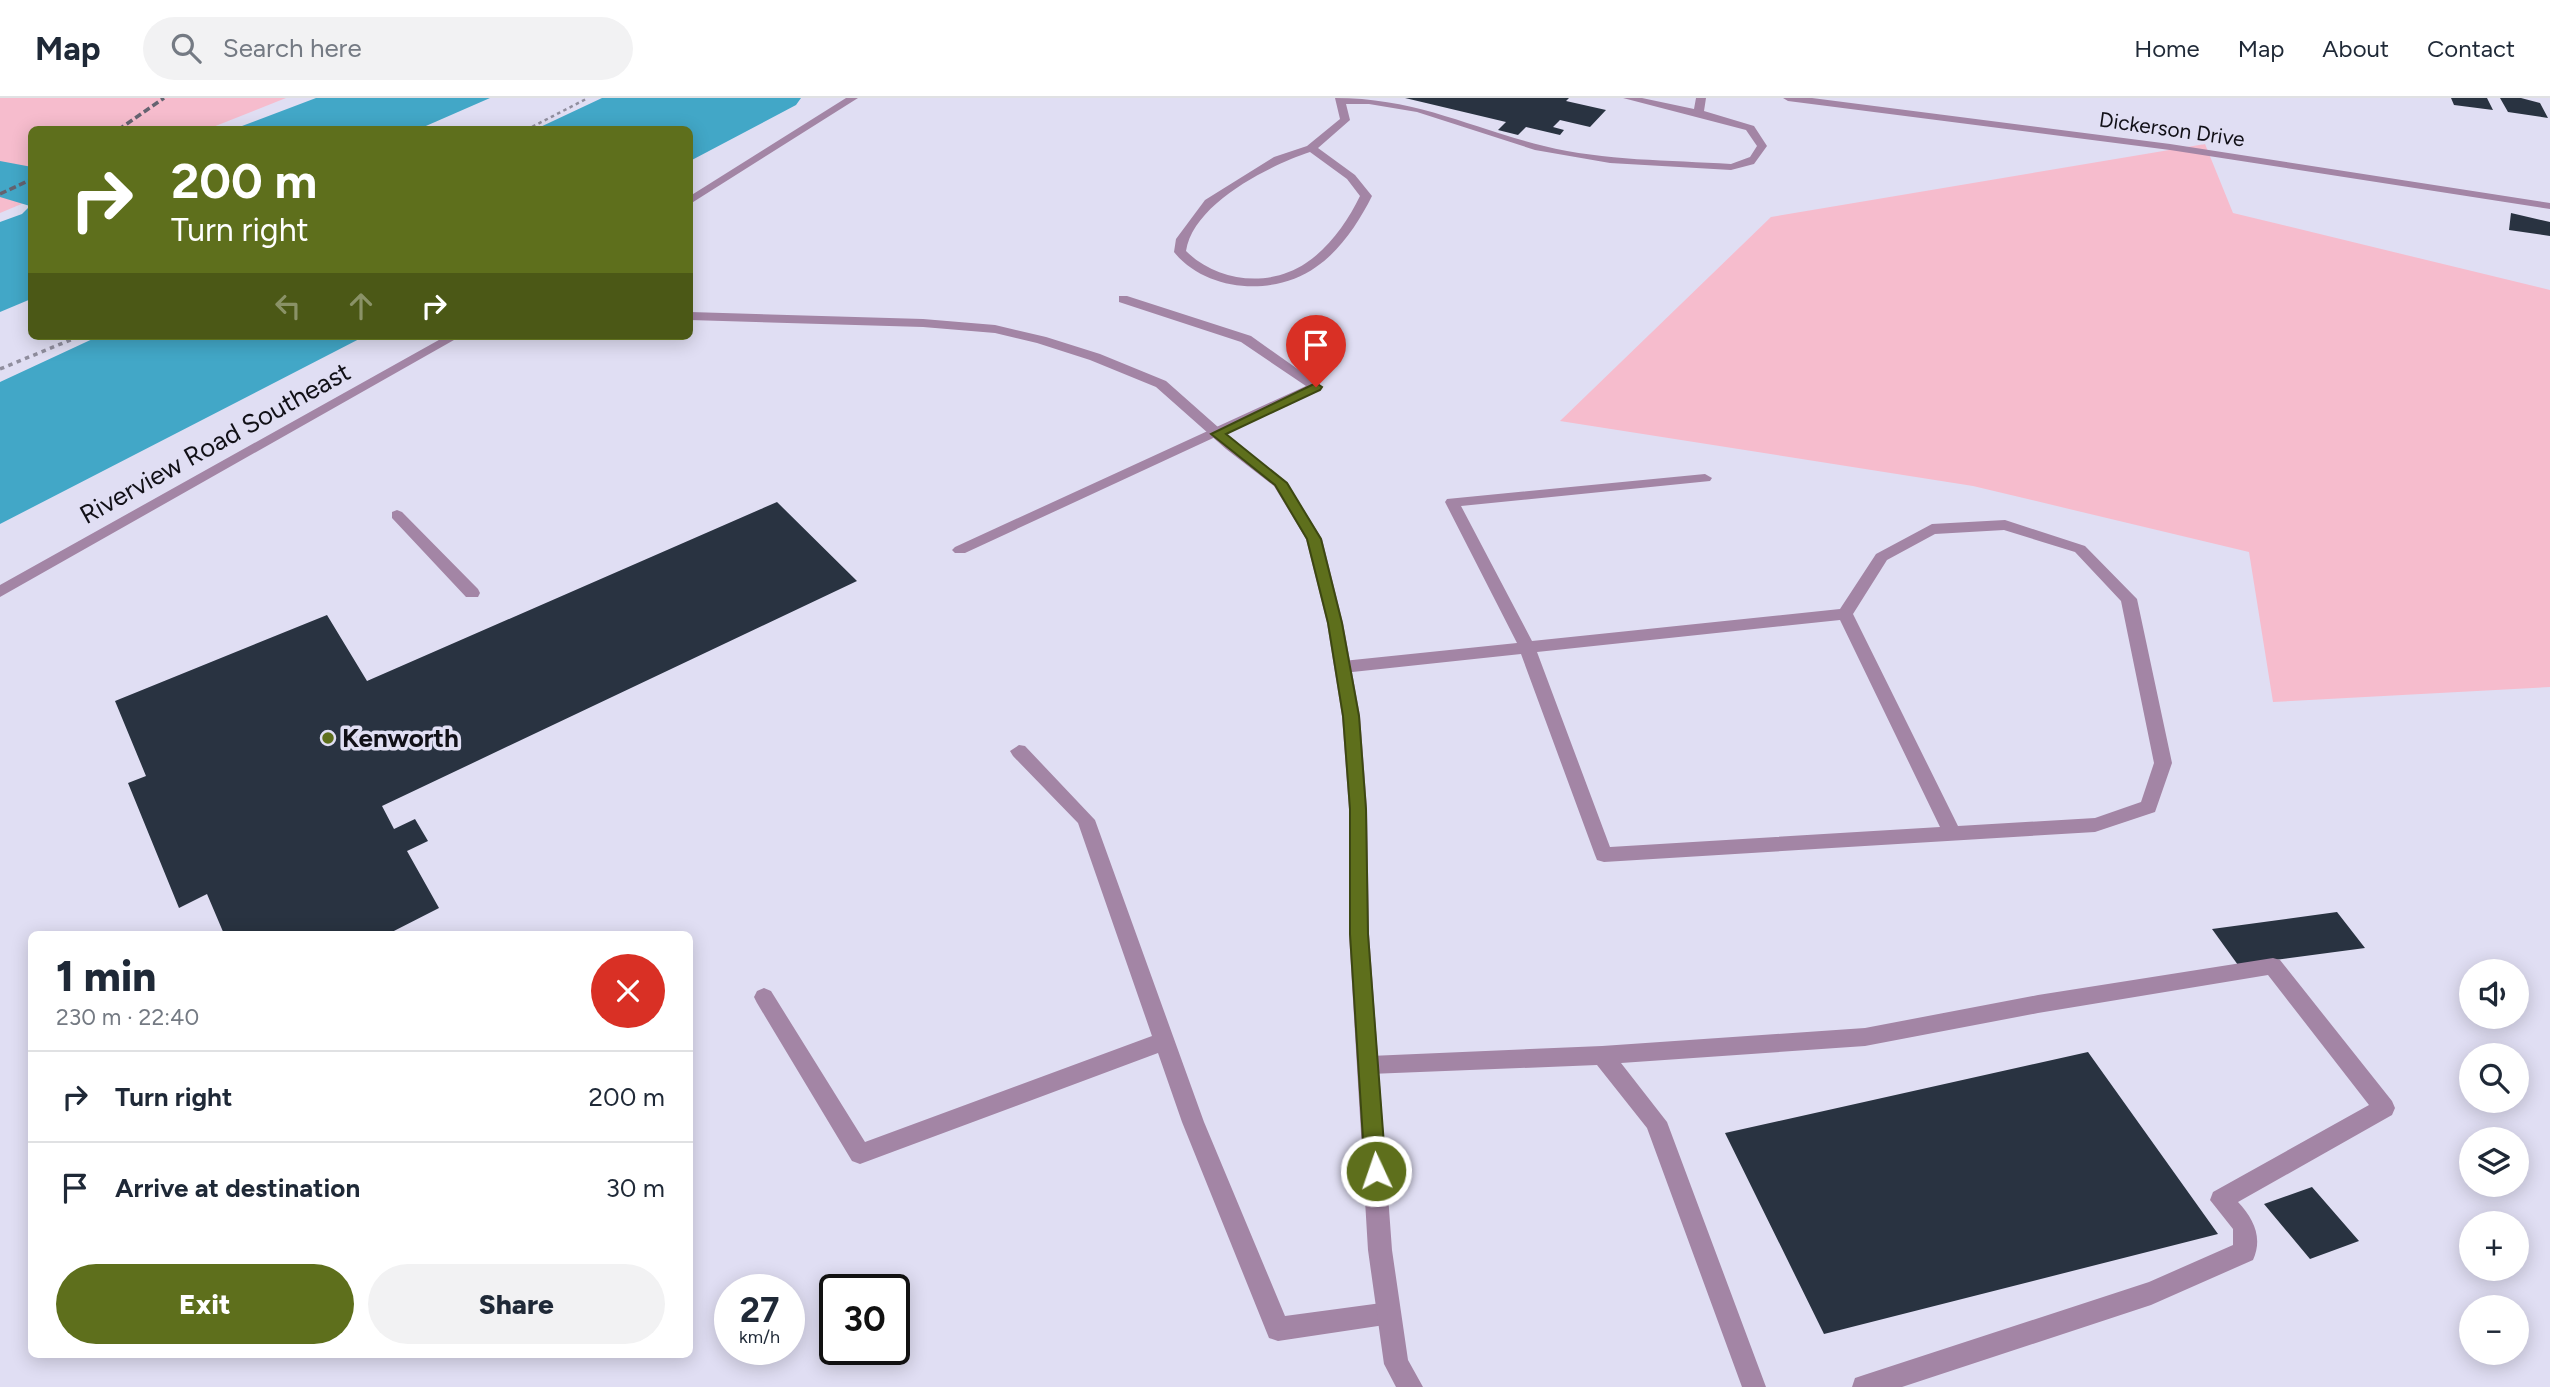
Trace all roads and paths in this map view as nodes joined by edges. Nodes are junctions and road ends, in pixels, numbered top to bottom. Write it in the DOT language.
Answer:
graph roads {
  1 [pos="588,98"];
  2 [pos="853,98"];
  3 [pos="1628,98"];
  4 [pos="1701,98"];
  5 [pos="1788,98"];
  6 [pos="1341,99"];
  7 [pos="1699,113"];
  8 [pos="534,126"];
  9 [pos="1311,148"];
  10 [pos="693,199"];
  11 [pos="2550,206"];
  12 [pos="1123,299"];
  13 [pos="693,316"];
  14 [pos="70,340"];
  15 [pos="448,340"];
  16 [pos="0,369"];
  17 [pos="1217,434"];
  18 [pos="1705,478"];
  19 [pos="397,515"];
  20 [pos="960,550"];
  21 [pos="0,592"];
  22 [pos="472,593"];
  23 [pos="1846,614"];
  24 [pos="1527,647"];
  25 [pos="1343,667"];
  26 [pos="1019,751"];
  27 [pos="1953,834"];
  28 [pos="764,998"];
  29 [pos="1165,1041"];
  30 [pos="1602,1055"];
  31 [pos="1370,1065"];
  32 [pos="1390,1314"];
  33 [pos="1411,1387"];
  34 [pos="1754,1387"];
  35 [pos="1864,1387"];
  1 -- 8 [label="path"];
  2 -- 10 [label="street"];
  3 -- 7 [label="street"];
  4 -- 7 [label="street"];
  5 -- 11 [label="street, Dickerson Drive"];
  6 -- 7 [label="street"];
  6 -- 9 [label="street"];
  9 -- 9 [label="street"];
  12 -- 17 [label="street"];
  13 -- 17 [label="street"];
  14 -- 16 [label="path"];
  15 -- 21 [label="street, Riverview Road Southeast"];
  17 -- 20 [label="street"];
  17 -- 25 [label="street"];
  18 -- 24 [label="street"];
  19 -- 22 [label="street"];
  23 -- 24 [label="street"];
  23 -- 27 [label="street"];
  23 -- 27 [label="street"];
  24 -- 25 [label="street"];
  24 -- 27 [label="street"];
  25 -- 31 [label="street"];
  26 -- 29 [label="street"];
  28 -- 29 [label="street"];
  29 -- 32 [label="street"];
  30 -- 31 [label="street"];
  30 -- 34 [label="street"];
  30 -- 35 [label="street"];
  31 -- 32 [label="street"];
  32 -- 33 [label="street"];
}
